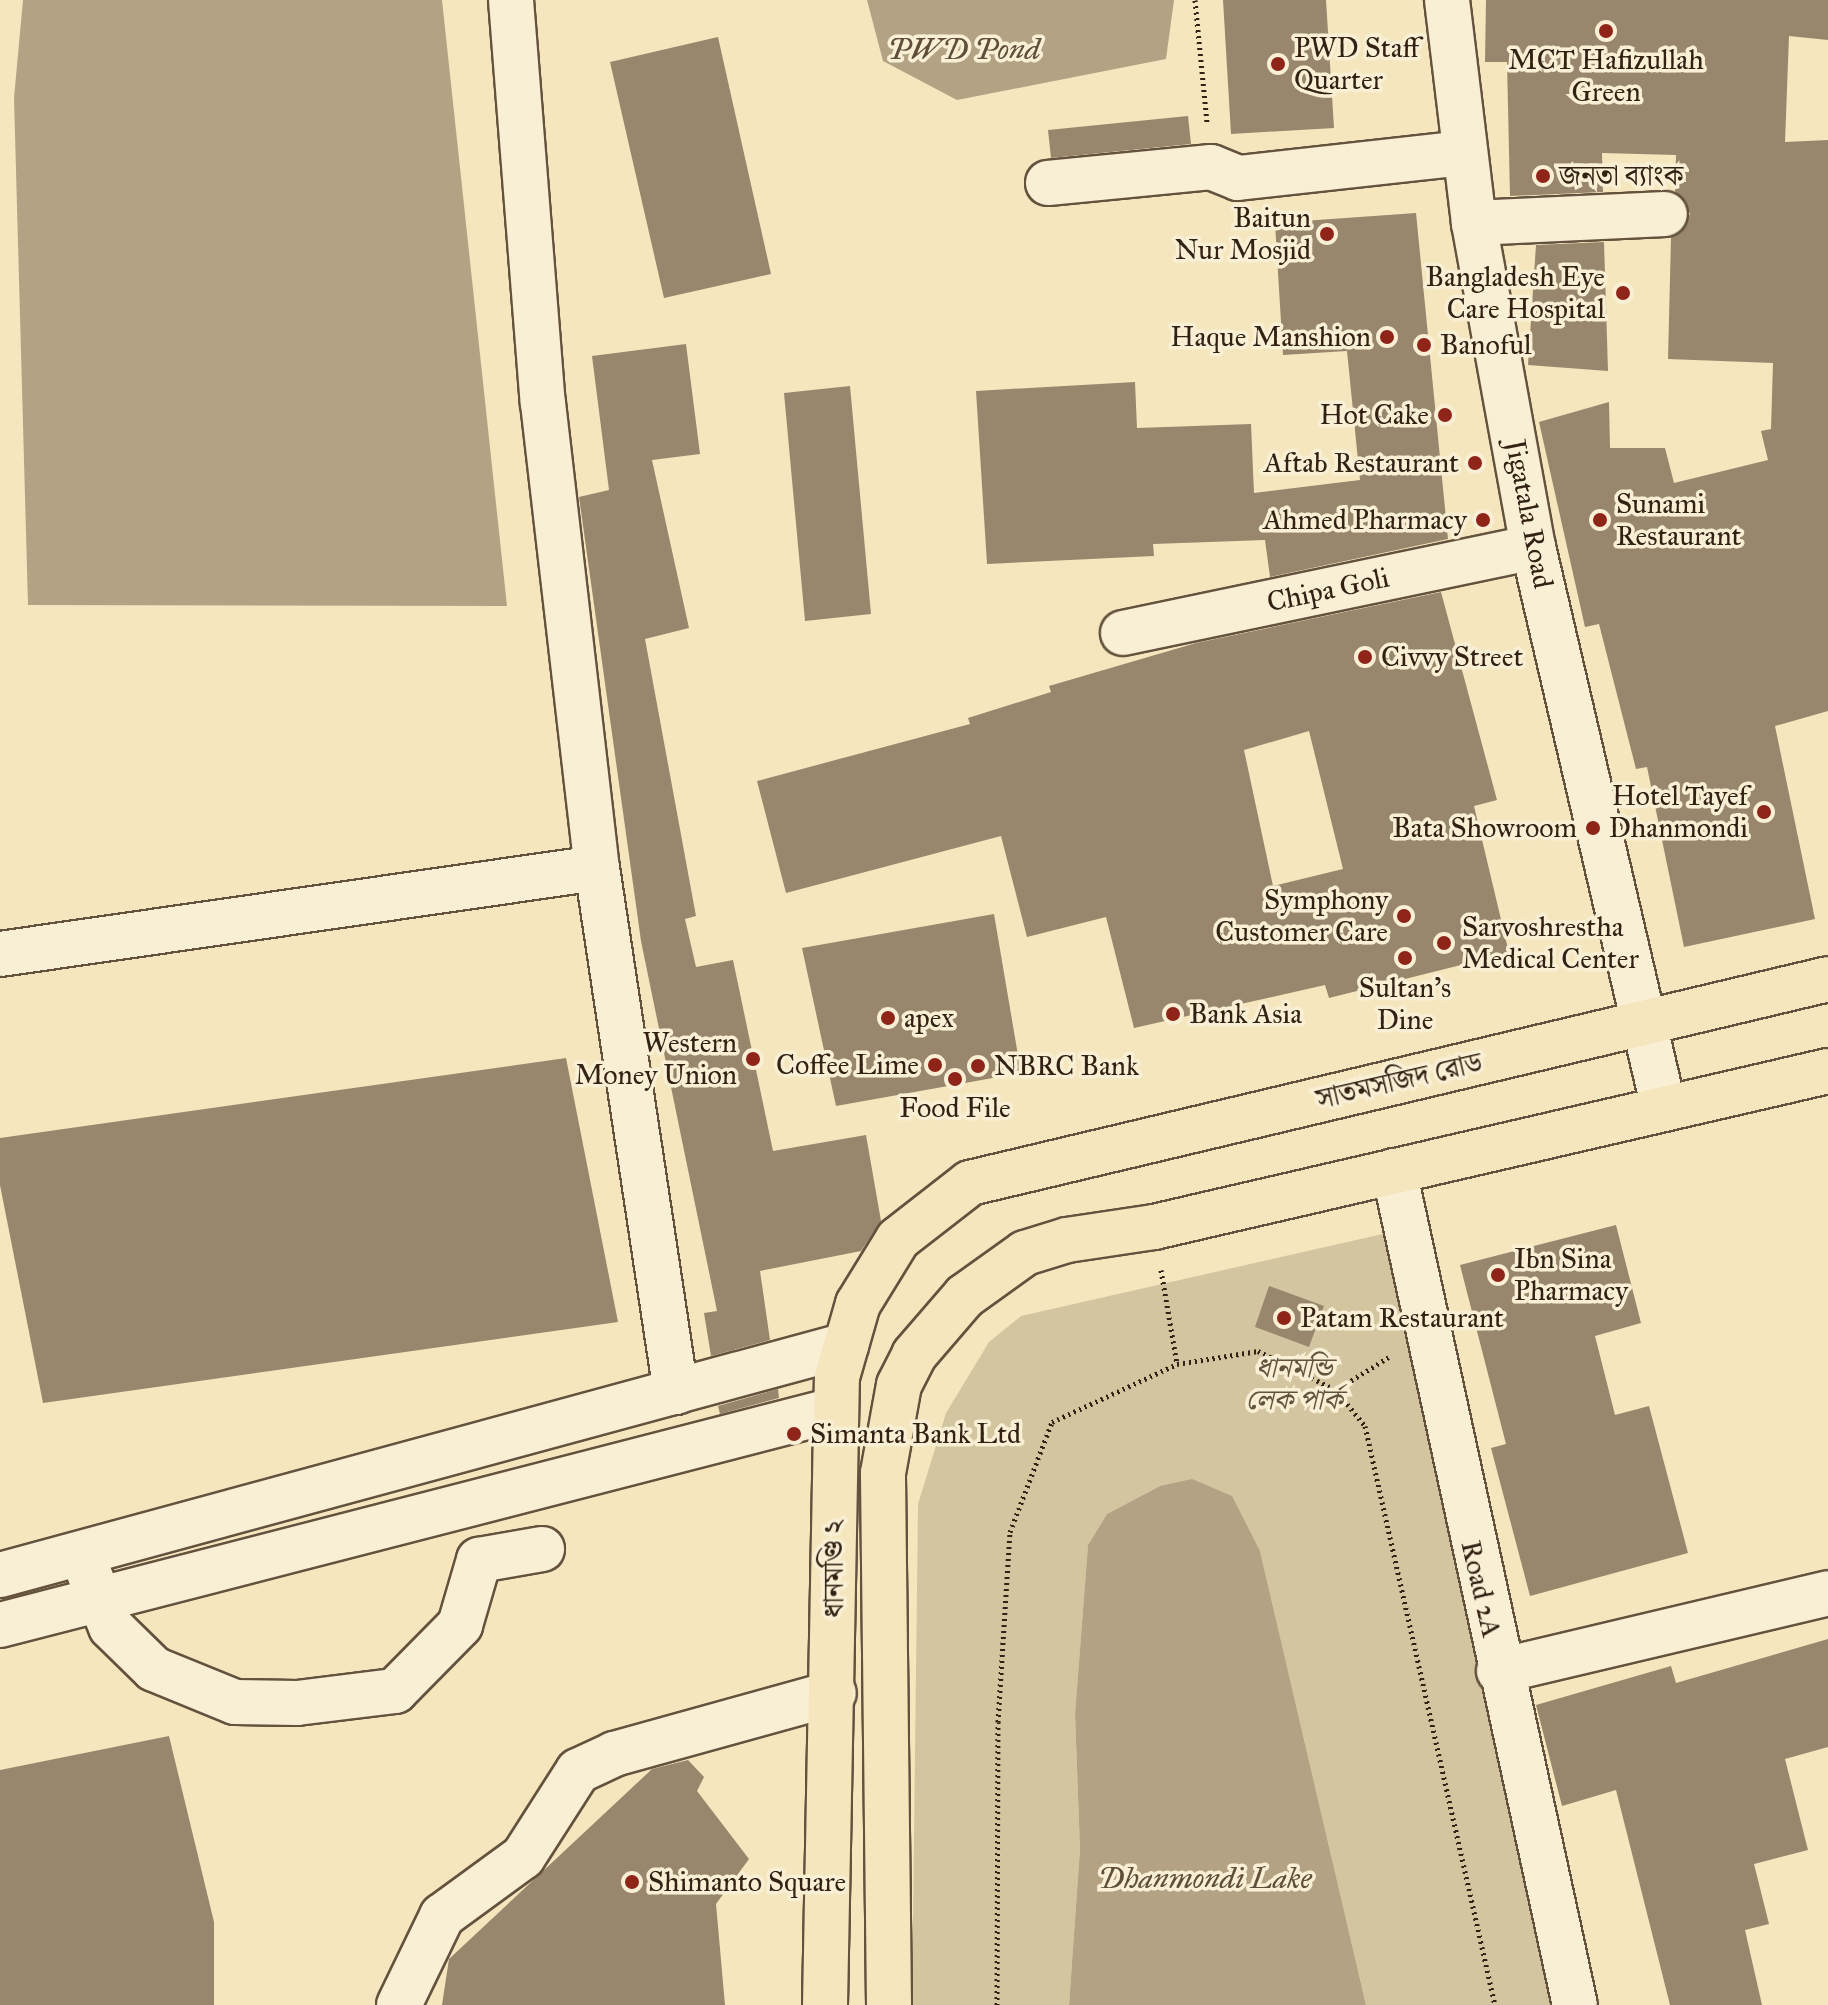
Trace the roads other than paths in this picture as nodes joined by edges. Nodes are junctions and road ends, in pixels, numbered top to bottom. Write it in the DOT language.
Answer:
graph roads {
  1 [pos="511,0"];
  2 [pos="1447,0"];
  3 [pos="1465,153"];
  4 [pos="1048,183"];
  5 [pos="1665,214"];
  6 [pos="1474,223"];
  7 [pos="1533,547"];
  8 [pos="1123,633"];
  9 [pos="597,868"];
  10 [pos="0,954"];
  11 [pos="1828,979"];
  12 [pos="1642,1023"];
  13 [pos="1828,1071"];
  14 [pos="1664,1109"];
  15 [pos="1394,1171"];
  16 [pos="970,1183"];
  17 [pos="846,1345"];
  18 [pos="899,1385"];
  19 [pos="676,1392"];
  20 [pos="834,1410"];
  21 [pos="542,1549"];
  22 [pos="82,1552"];
  23 [pos="0,1575"];
  24 [pos="1828,1593"];
  25 [pos="98,1600"];
  26 [pos="0,1625"];
  27 [pos="1499,1671"];
  28 [pos="834,1693"];
  29 [pos="399,2005"];
  30 [pos="825,2005"];
  31 [pos="889,2005"];
  32 [pos="1575,2005"];
  1 -- 9 [label="street"];
  2 -- 3 [label="street, Jigatala Road"];
  3 -- 4 [label="street"];
  3 -- 6 [label="street, Jigatala Road"];
  5 -- 6 [label="street"];
  6 -- 7 [label="street, Jigatala Road"];
  7 -- 8 [label="street, Chipa Goli"];
  7 -- 12 [label="street, Jigatala Road"];
  9 -- 10 [label="street"];
  9 -- 19 [label="street"];
  11 -- 12 [label="main road, সাতমসজিদ রোড"];
  12 -- 14 [label="street, Jigatala Road"];
  12 -- 16 [label="main road, সাতমসজিদ রোড"];
  13 -- 14 [label="main road"];
  14 -- 15 [label="main road"];
  15 -- 18 [label="main road, ধানমণ্ডি ২"];
  15 -- 27 [label="street, Road 2A"];
  16 -- 17 [label="main road, ধানমণ্ডি ২"];
  17 -- 18 [label="main road"];
  17 -- 19 [label="street"];
  17 -- 20 [label="main road, ধানমণ্ডি ২"];
  18 -- 20 [label="main road"];
  18 -- 31 [label="main road, ধানমণ্ডি ২"];
  19 -- 22 [label="street"];
  20 -- 25 [label="street"];
  20 -- 28 [label="main road, ধানমণ্ডি ২"];
  21 -- 25 [label="street"];
  22 -- 23 [label="street"];
  22 -- 25 [label="street"];
  24 -- 27 [label="street"];
  25 -- 26 [label="street"];
  27 -- 32 [label="street, Road 2A"];
  28 -- 29 [label="street"];
  28 -- 30 [label="main road, ধানমণ্ডি ২"];
}
